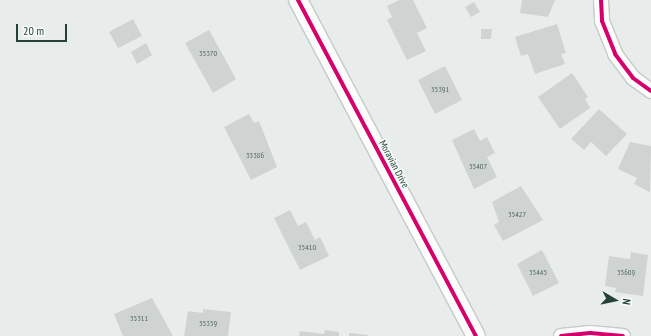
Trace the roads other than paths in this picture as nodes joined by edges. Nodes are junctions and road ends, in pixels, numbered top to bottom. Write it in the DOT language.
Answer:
graph roads {
  1 [pos="298,0"];
  2 [pos="601,0"];
  3 [pos="651,92"];
  4 [pos="476,336"];
  5 [pos="561,336"];
  6 [pos="623,336"];
  1 -- 4 [label="street, Moravian Drive"];
  2 -- 3 [label="street"];
  5 -- 6 [label="street"];
}
